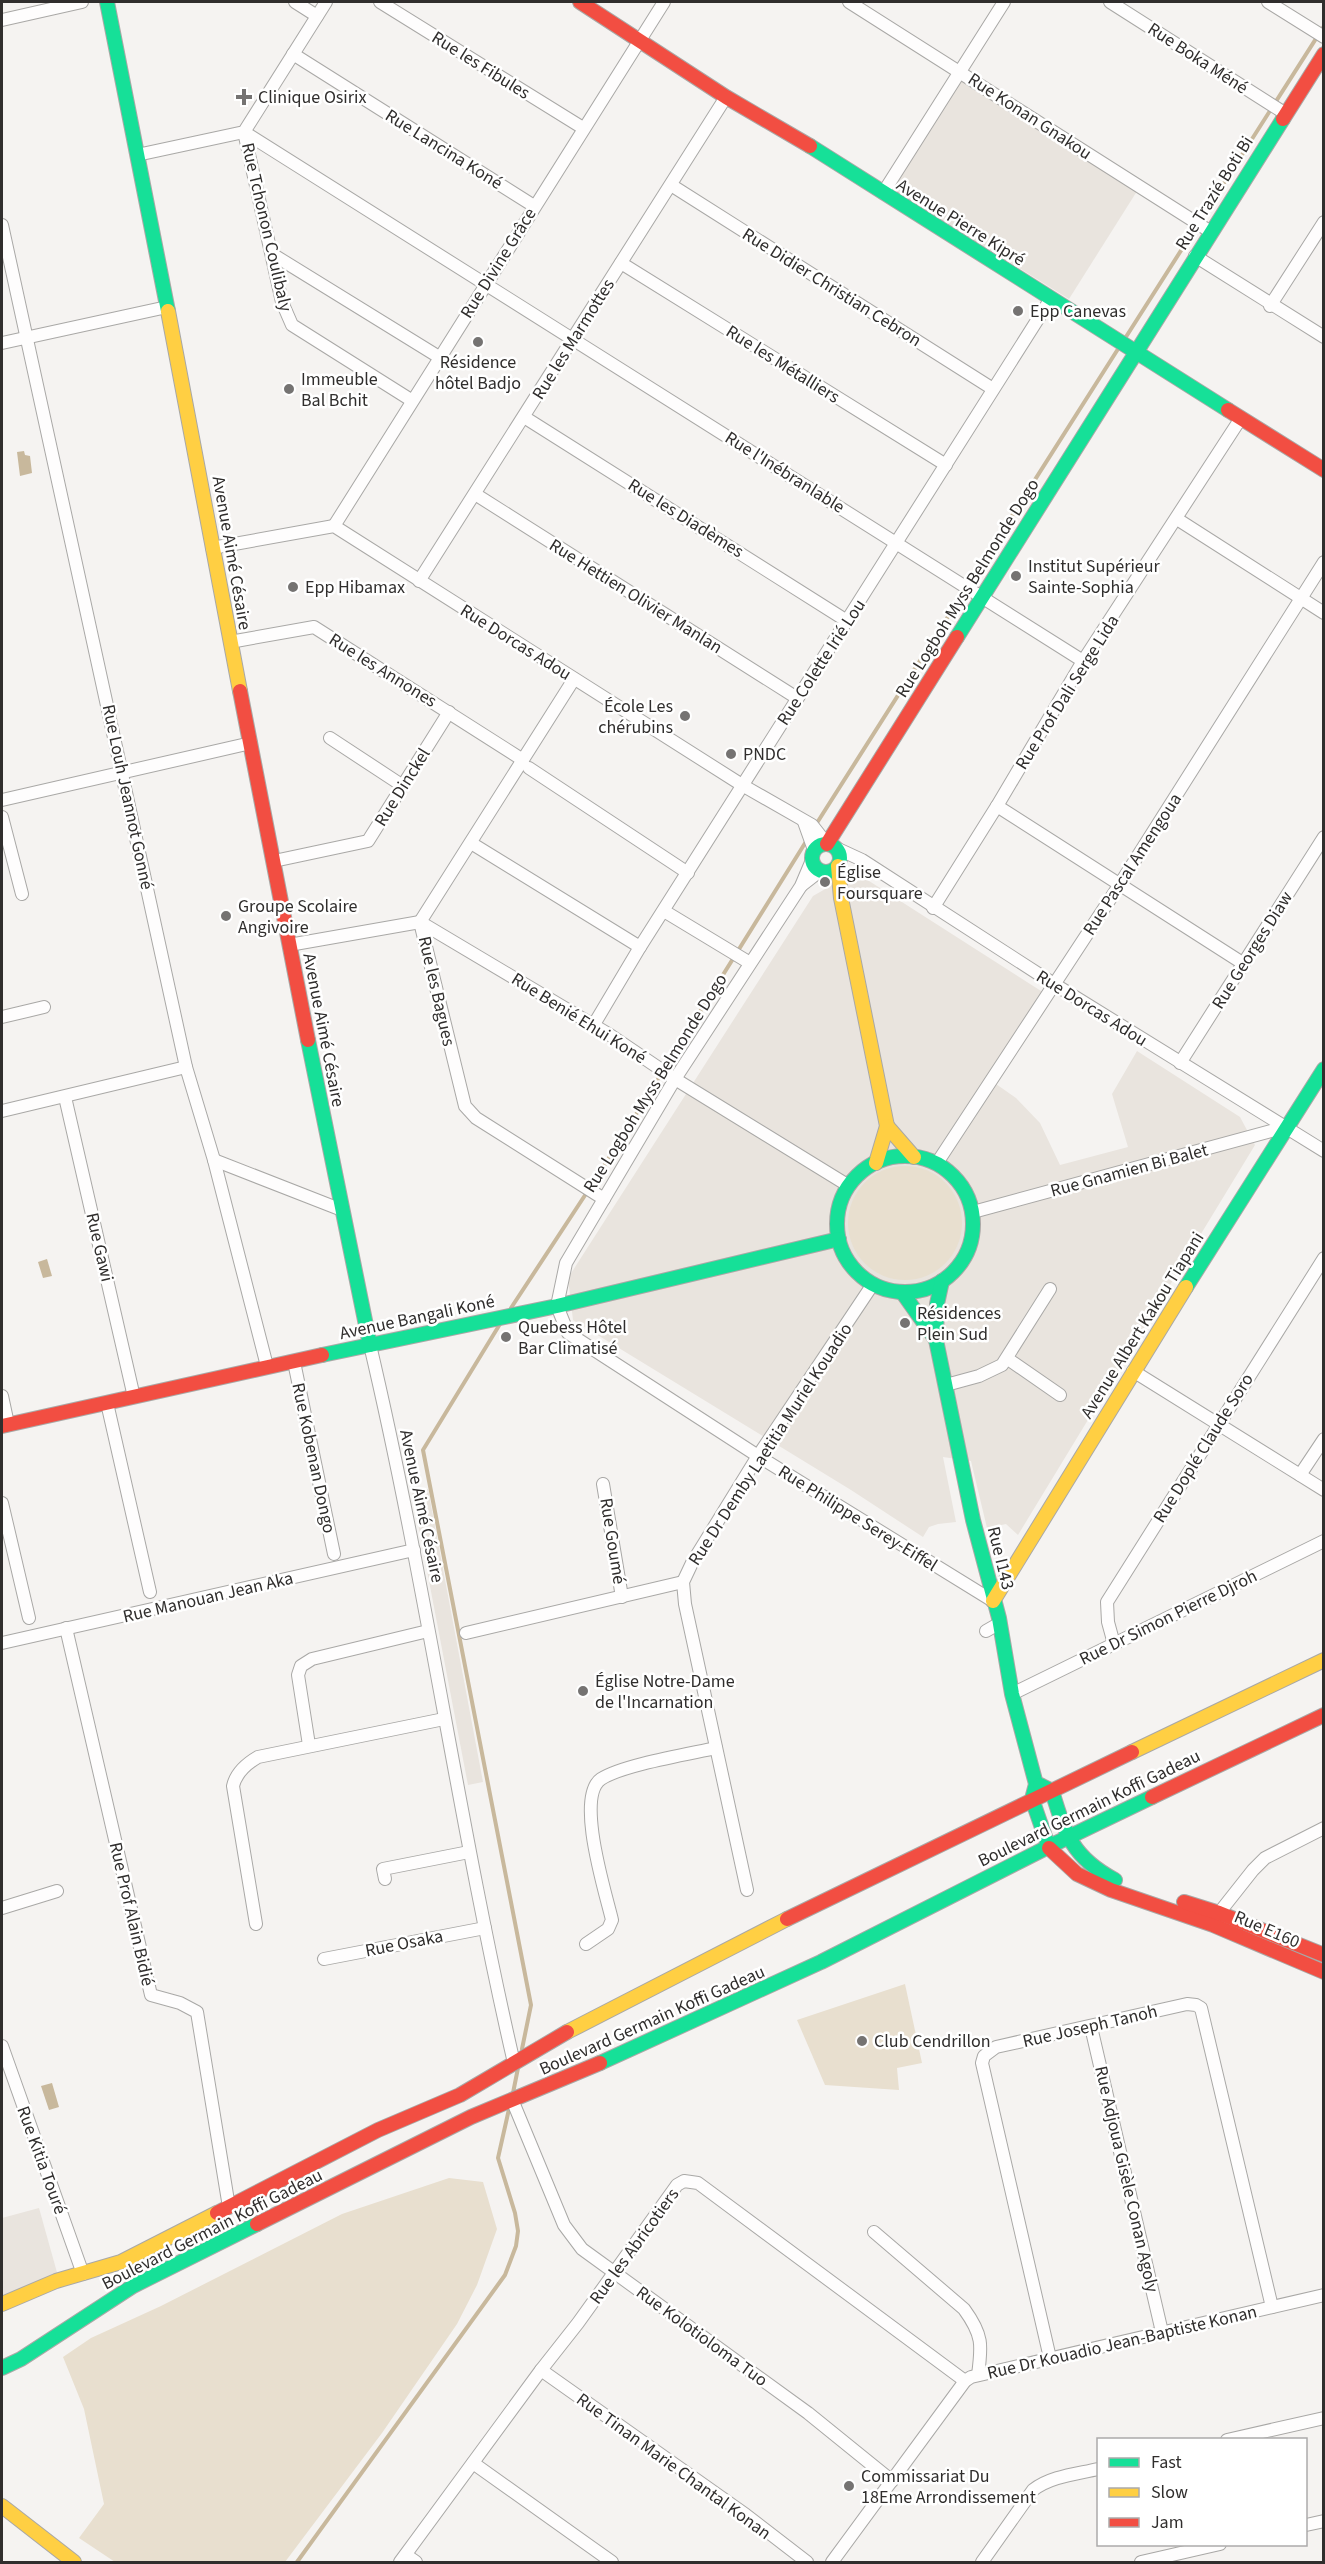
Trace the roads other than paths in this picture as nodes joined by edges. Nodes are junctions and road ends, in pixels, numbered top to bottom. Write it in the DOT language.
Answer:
graph roads {
  1 [pos="82,2"];
  2 [pos="107,2"];
  3 [pos="295,2"];
  4 [pos="326,2"];
  5 [pos="380,2"];
  6 [pos="580,2"];
  7 [pos="664,2"];
  8 [pos="849,2"];
  9 [pos="1004,2"];
  10 [pos="1110,2"];
  11 [pos="1270,2"];
  12 [pos="317,16"];
  13 [pos="2,20"];
  14 [pos="1323,37"];
  15 [pos="639,41"];
  16 [pos="293,54"];
  17 [pos="1323,54"];
  18 [pos="959,71"];
  19 [pos="726,97"];
  20 [pos="1286,114"];
  21 [pos="583,128"];
  22 [pos="244,132"];
  23 [pos="137,156"];
  24 [pos="671,184"];
  25 [pos="883,194"];
  26 [pos="534,206"];
  27 [pos="1323,222"];
  28 [pos="2,225"];
  29 [pos="1211,232"];
  30 [pos="272,254"];
  31 [pos="1195,256"];
  32 [pos="621,263"];
  33 [pos="485,286"];
  34 [pos="1050,300"];
  35 [pos="1270,306"];
  36 [pos="167,307"];
  37 [pos="1323,337"];
  38 [pos="27,338"];
  39 [pos="572,339"];
  40 [pos="2,343"];
  41 [pos="1137,352"];
  42 [pos="439,357"];
  43 [pos="993,390"];
  44 [pos="411,400"];
  45 [pos="524,417"];
  46 [pos="1241,418"];
  47 [pos="946,465"];
  48 [pos="1323,470"];
  49 [pos="476,494"];
  50 [pos="1177,519"];
  51 [pos="334,526"];
  52 [pos="896,544"];
  53 [pos="212,548"];
  54 [pos="1323,562"];
  55 [pos="419,581"];
  56 [pos="982,598"];
  57 [pos="1301,598"];
  58 [pos="1323,613"];
  59 [pos="847,621"];
  60 [pos="230,642"];
  61 [pos="1083,661"];
  62 [pos="574,680"];
  63 [pos="797,698"];
  64 [pos="448,712"];
  65 [pos="330,738"];
  66 [pos="251,743"];
  67 [pos="526,764"];
  68 [pos="122,771"];
  69 [pos="742,785"];
  70 [pos="403,786"];
  71 [pos="2,797"];
  72 [pos="998,806"];
  73 [pos="2,817"];
  74 [pos="1323,837"];
  75 [pos="471,843"];
  76 [pos="814,845"];
  77 [pos="832,846"];
  78 [pos="862,860"];
  79 [pos="274,861"];
  80 [pos="839,864"];
  81 [pos="688,873"];
  82 [pos="1120,884"];
  83 [pos="22,894"];
  84 [pos="841,898"];
  85 [pos="933,908"];
  86 [pos="664,910"];
  87 [pos="420,922"];
  88 [pos="289,945"];
  89 [pos="640,947"];
  90 [pos="750,963"];
  91 [pos="1244,964"];
  92 [pos="1054,984"];
  93 [pos="44,1007"];
  94 [pos="2,1017"];
  95 [pos="593,1026"];
  96 [pos="1180,1063"];
  97 [pos="186,1067"];
  98 [pos="1323,1069"];
  99 [pos="675,1079"];
  100 [pos="65,1097"];
  101 [pos="2,1111"];
  102 [pos="887,1126"];
  103 [pos="1286,1127"];
  104 [pos="1323,1151"];
  105 [pos="914,1156"];
  106 [pos="214,1160"];
  107 [pos="876,1163"];
  108 [pos="937,1163"];
  109 [pos="849,1186"];
  110 [pos="604,1199"];
  111 [pos="342,1210"];
  112 [pos="973,1212"];
  113 [pos="839,1239"];
  114 [pos="1323,1258"];
  115 [pos="942,1281"];
  116 [pos="873,1284"];
  117 [pos="1050,1289"];
  118 [pos="902,1292"];
  119 [pos="557,1306"];
  120 [pos="936,1340"];
  121 [pos="370,1345"];
  122 [pos="1008,1359"];
  123 [pos="294,1362"];
  124 [pos="267,1366"];
  125 [pos="1133,1371"];
  126 [pos="946,1385"];
  127 [pos="1060,1395"];
  128 [pos="2,1396"];
  129 [pos="134,1397"];
  130 [pos="107,1403"];
  131 [pos="1218,1423"];
  132 [pos="5,1425"];
  133 [pos="1323,1439"];
  134 [pos="758,1456"];
  135 [pos="1300,1475"];
  136 [pos="603,1484"];
  137 [pos="1323,1490"];
  138 [pos="2,1503"];
  139 [pos="1323,1541"];
  140 [pos="414,1550"];
  141 [pos="334,1554"];
  142 [pos="683,1582"];
  143 [pos="150,1592"];
  144 [pos="622,1597"];
  145 [pos="993,1602"];
  146 [pos="29,1618"];
  147 [pos="1000,1623"];
  148 [pos="66,1628"];
  149 [pos="986,1631"];
  150 [pos="428,1632"];
  151 [pos="466,1633"];
  152 [pos="2,1643"];
  153 [pos="1114,1644"];
  154 [pos="1323,1660"];
  155 [pos="1012,1694"];
  156 [pos="1323,1715"];
  157 [pos="444,1719"];
  158 [pos="309,1745"];
  159 [pos="717,1748"];
  160 [pos="1035,1784"];
  161 [pos="1052,1791"];
  162 [pos="1032,1799"];
  163 [pos="1323,1828"];
  164 [pos="1067,1838"];
  165 [pos="1048,1847"];
  166 [pos="469,1852"];
  167 [pos="385,1879"];
  168 [pos="747,1890"];
  169 [pos="57,1891"];
  170 [pos="2,1908"];
  171 [pos="1219,1913"];
  172 [pos="1197,1919"];
  173 [pos="256,1924"];
  174 [pos="485,1928"];
  175 [pos="586,1944"];
  176 [pos="1323,1955"];
  177 [pos="324,1959"];
  178 [pos="1323,1972"];
  179 [pos="1091,2026"];
  180 [pos="2,2046"];
  181 [pos="514,2063"];
  182 [pos="513,2102"];
  183 [pos="229,2207"];
  184 [pos="874,2232"];
  185 [pos="612,2273"];
  186 [pos="83,2274"];
  187 [pos="1323,2295"];
  188 [pos="2,2304"];
  189 [pos="1272,2307"];
  190 [pos="1162,2332"];
  191 [pos="1050,2358"];
  192 [pos="2,2368"];
  193 [pos="541,2370"];
  194 [pos="978,2375"];
  195 [pos="965,2381"];
  196 [pos="1323,2418"];
  197 [pos="1232,2438"];
  198 [pos="474,2463"];
  199 [pos="1097,2469"];
  200 [pos="891,2481"];
  201 [pos="2,2506"];
  202 [pos="1323,2521"];
  203 [pos="1307,2525"];
  204 [pos="1211,2546"];
  205 [pos="407,2560"];
  206 [pos="74,2562"];
  207 [pos="612,2562"];
  208 [pos="807,2562"];
  209 [pos="832,2562"];
  210 [pos="982,2562"];
  211 [pos="1141,2562"];
  1 -- 13 [label="street"];
  2 -- 23 [label="main road, Avenue Aimé Césaire"];
  3 -- 12 [label="street"];
  4 -- 12 [label="street"];
  5 -- 21 [label="street, Rue les Fibules"];
  6 -- 15 [label="main road, Avenue Pierre Kipré"];
  7 -- 15 [label="street, Rue Divine Grâce"];
  8 -- 18 [label="street, Rue Konan Gnakou"];
  9 -- 18 [label="street"];
  10 -- 20 [label="street, Rue Boka Méné"];
  11 -- 14 [label="street"];
  12 -- 16 [label="street"];
  15 -- 19 [label="main road, Avenue Pierre Kipré"];
  15 -- 21 [label="street, Rue Divine Grâce"];
  16 -- 22 [label="street"];
  16 -- 26 [label="street, Rue Lancina Koné"];
  17 -- 20 [label="main road, Rue Trazié Boti Bi"];
  18 -- 25 [label="street"];
  18 -- 29 [label="street, Rue Konan Gnakou"];
  19 -- 24 [label="street, Rue les Marmottes"];
  19 -- 25 [label="main road, Avenue Pierre Kipré"];
  20 -- 29 [label="main road, Rue Trazié Boti Bi"];
  21 -- 26 [label="street, Rue Divine Grâce"];
  22 -- 23 [label="street"];
  22 -- 30 [label="street, Rue Tchonon Coulibaly"];
  22 -- 33 [label="street, Rue l'Inébranlable"];
  23 -- 36 [label="main road, Avenue Aimé Césaire"];
  24 -- 32 [label="street, Rue les Marmottes"];
  24 -- 43 [label="street, Rue Didier Christian Cebron"];
  25 -- 34 [label="main road, Avenue Pierre Kipré"];
  26 -- 33 [label="street, Rue Divine Grâce"];
  27 -- 35 [label="street"];
  28 -- 38 [label="street, Rue Louh Jeannot Gonné"];
  29 -- 31 [label="main road, Rue Trazié Boti Bi"];
  30 -- 42 [label="street"];
  30 -- 44 [label="street, Rue Tchonon Coulibaly"];
  31 -- 35 [label="street"];
  31 -- 41 [label="main road, Rue Trazié Boti Bi"];
  32 -- 39 [label="street, Rue les Marmottes"];
  32 -- 47 [label="street, Rue les Métalliers"];
  33 -- 39 [label="street, Rue l'Inébranlable"];
  33 -- 42 [label="street, Rue Divine Grâce"];
  34 -- 41 [label="main road, Avenue Pierre Kipré"];
  34 -- 43 [label="street, Rue Colette Irié Lou"];
  35 -- 37 [label="street"];
  36 -- 38 [label="street"];
  36 -- 53 [label="main road, Avenue Aimé Césaire"];
  38 -- 40 [label="street"];
  38 -- 68 [label="street, Rue Louh Jeannot Gonné"];
  39 -- 45 [label="street, Rue les Marmottes"];
  39 -- 52 [label="street, Rue l'Inébranlable"];
  41 -- 46 [label="main road, Avenue Pierre Kipré"];
  41 -- 56 [label="main road, Rue Logboh Myss Belmonde Dogo"];
  42 -- 44 [label="street, Rue Divine Grâce"];
  43 -- 47 [label="street, Rue Colette Irié Lou"];
  44 -- 51 [label="street, Rue Divine Grâce"];
  45 -- 49 [label="street, Rue les Marmottes"];
  45 -- 59 [label="street, Rue les Diadèmes"];
  46 -- 48 [label="main road, Avenue Pierre Kipré"];
  46 -- 50 [label="street, Rue Prof Dali Serge Lida"];
  47 -- 52 [label="street, Rue Colette Irié Lou"];
  49 -- 55 [label="street, Rue les Marmottes"];
  49 -- 63 [label="street, Rue Hettien Olivier Manlan"];
  50 -- 57 [label="street"];
  50 -- 61 [label="street, Rue Prof Dali Serge Lida"];
  51 -- 53 [label="street"];
  51 -- 55 [label="street, Rue Dorcas Adou"];
  52 -- 56 [label="street, Rue l'Inébranlable"];
  52 -- 59 [label="street, Rue Colette Irié Lou"];
  53 -- 60 [label="main road, Avenue Aimé Césaire"];
  54 -- 57 [label="street, Rue Pascal Amengoua"];
  55 -- 62 [label="street, Rue Dorcas Adou"];
  56 -- 61 [label="street, Rue l'Inébranlable"];
  56 -- 77 [label="main road, Rue Logboh Myss Belmonde Dogo"];
  57 -- 58 [label="street"];
  57 -- 82 [label="street, Rue Pascal Amengoua"];
  59 -- 63 [label="street, Rue Colette Irié Lou"];
  60 -- 64 [label="street, Rue les Annones"];
  60 -- 66 [label="main road, Avenue Aimé Césaire"];
  61 -- 72 [label="street, Rue Prof Dali Serge Lida"];
  62 -- 67 [label="street, Rue les Bagues"];
  62 -- 69 [label="street, Rue Dorcas Adou"];
  63 -- 69 [label="street, Rue Colette Irié Lou"];
  64 -- 67 [label="street, Rue les Annones"];
  64 -- 70 [label="street, Rue Dinckel"];
  65 -- 70 [label="street"];
  66 -- 68 [label="street"];
  66 -- 79 [label="main road, Avenue Aimé Césaire"];
  67 -- 75 [label="street, Rue les Bagues"];
  67 -- 81 [label="street, Rue les Annones"];
  68 -- 71 [label="street"];
  68 -- 97 [label="street, Rue Louh Jeannot Gonné"];
  69 -- 76 [label="street, Rue Dorcas Adou"];
  69 -- 81 [label="street, Rue Colette Irié Lou"];
  70 -- 79 [label="street, Rue Dinckel"];
  72 -- 82 [label="street"];
  72 -- 85 [label="street, Rue Prof Dali Serge Lida"];
  73 -- 83 [label="street"];
  74 -- 91 [label="street, Rue Georges Diaw"];
  75 -- 87 [label="street, Rue les Bagues"];
  75 -- 89 [label="street"];
  76 -- 77 [label="main road"];
  76 -- 80 [label="main road"];
  76 -- 84 [label="main road"];
  76 -- 90 [label="street, Rue Logboh Myss Belmonde Dogo"];
  77 -- 78 [label="street, Rue Dorcas Adou"];
  77 -- 80 [label="main road"];
  78 -- 80 [label="street"];
  78 -- 85 [label="street, Rue Dorcas Adou"];
  79 -- 88 [label="main road, Avenue Aimé Césaire"];
  80 -- 84 [label="main road"];
  81 -- 86 [label="street, Rue Colette Irié Lou"];
  82 -- 91 [label="street"];
  82 -- 92 [label="street, Rue Pascal Amengoua"];
  84 -- 102 [label="main road"];
  85 -- 92 [label="street, Rue Dorcas Adou"];
  86 -- 89 [label="street, Rue Colette Irié Lou"];
  86 -- 90 [label="street"];
  87 -- 88 [label="street"];
  87 -- 95 [label="street, Rue Benié Ehui Koné"];
  87 -- 110 [label="street, Rue les Bagues"];
  88 -- 111 [label="main road, Avenue Aimé Césaire"];
  89 -- 95 [label="street, Rue Colette Irié Lou"];
  90 -- 99 [label="street, Rue Logboh Myss Belmonde Dogo"];
  91 -- 96 [label="street, Rue Georges Diaw"];
  92 -- 96 [label="street, Rue Dorcas Adou"];
  92 -- 108 [label="street, Rue Pascal Amengoua"];
  93 -- 94 [label="street"];
  95 -- 99 [label="street, Rue Benié Ehui Koné"];
  96 -- 103 [label="street, Rue Dorcas Adou"];
  97 -- 100 [label="street"];
  97 -- 106 [label="street, Rue Louh Jeannot Gonné"];
  98 -- 103 [label="main road, Avenue Albert Kakou Tiapani"];
  99 -- 109 [label="street, Rue Benié Ehui Koné"];
  99 -- 110 [label="street, Rue Logboh Myss Belmonde Dogo"];
  100 -- 101 [label="street"];
  100 -- 129 [label="street, Rue Gawi"];
  102 -- 105 [label="main road"];
  102 -- 107 [label="main road"];
  103 -- 104 [label="street, Rue Dorcas Adou"];
  103 -- 112 [label="street, Rue Gnamien Bi Balet"];
  103 -- 125 [label="main road, Avenue Albert Kakou Tiapani"];
  105 -- 107 [label="main road"];
  105 -- 108 [label="main road"];
  106 -- 111 [label="street"];
  106 -- 124 [label="street, Rue Louh Jeannot Gonné"];
  107 -- 109 [label="main road"];
  108 -- 112 [label="main road"];
  109 -- 113 [label="main road"];
  110 -- 119 [label="street, Rue Logboh Myss Belmonde Dogo"];
  111 -- 121 [label="main road, Avenue Aimé Césaire"];
  112 -- 115 [label="main road"];
  113 -- 116 [label="main road"];
  113 -- 119 [label="main road, Avenue Bangali Koné"];
  114 -- 131 [label="street, Rue Doplé Claude Soro"];
  115 -- 118 [label="main road"];
  115 -- 120 [label="main road, Rue I143"];
  116 -- 118 [label="main road"];
  116 -- 134 [label="street, Rue Dr Demby Laetitia Muriel Kouadio"];
  117 -- 122 [label="street"];
  118 -- 120 [label="main road, Rue I143"];
  119 -- 121 [label="main road, Avenue Bangali Koné"];
  119 -- 134 [label="street, Rue Philippe Serey-Eiffel"];
  120 -- 126 [label="main road, Rue I143"];
  121 -- 123 [label="main road, Avenue Bangali Koné"];
  121 -- 140 [label="street, Avenue Aimé Césaire"];
  122 -- 126 [label="street"];
  122 -- 127 [label="street"];
  123 -- 124 [label="main road, Avenue Bangali Koné"];
  123 -- 141 [label="street, Rue Kobenan Dongo"];
  124 -- 129 [label="main road, Avenue Bangali Koné"];
  125 -- 131 [label="street"];
  125 -- 145 [label="main road, Avenue Albert Kakou Tiapani"];
  126 -- 145 [label="main road, Rue I143"];
  128 -- 132 [label="street"];
  129 -- 130 [label="main road, Avenue Bangali Koné"];
  130 -- 132 [label="main road, Avenue Bangali Koné"];
  130 -- 143 [label="street"];
  131 -- 135 [label="street"];
  131 -- 153 [label="street, Rue Doplé Claude Soro"];
  133 -- 135 [label="street"];
  134 -- 142 [label="street, Rue Dr Demby Laetitia Muriel Kouadio"];
  134 -- 145 [label="street, Rue Philippe Serey-Eiffel"];
  135 -- 137 [label="street"];
  136 -- 144 [label="street, Rue Goumé"];
  138 -- 146 [label="street"];
  139 -- 153 [label="street, Rue Dr Simon Pierre Djroh"];
  140 -- 148 [label="street, Rue Manouan Jean Aka"];
  140 -- 150 [label="street, Avenue Aimé Césaire"];
  142 -- 144 [label="street"];
  142 -- 159 [label="street, Rue Dr Demby Laetitia Muriel Kouadio"];
  144 -- 151 [label="street"];
  145 -- 147 [label="main road, Rue I143"];
  147 -- 149 [label="street"];
  147 -- 155 [label="main road, Rue I143"];
  148 -- 152 [label="street, Rue Manouan Jean Aka"];
  148 -- 183 [label="street, Rue Prof Alain Bidié"];
  150 -- 157 [label="street, Avenue Aimé Césaire"];
  150 -- 158 [label="street"];
  153 -- 155 [label="street, Rue Dr Simon Pierre Djroh"];
  154 -- 161 [label="main road, Boulevard Germain Koffi Gadeau"];
  155 -- 160 [label="main road, Rue I143"];
  156 -- 164 [label="main road, Boulevard Germain Koffi Gadeau"];
  157 -- 158 [label="street"];
  157 -- 166 [label="street, Avenue Aimé Césaire"];
  158 -- 173 [label="street"];
  159 -- 168 [label="street, Rue Dr Demby Laetitia Muriel Kouadio"];
  159 -- 175 [label="street"];
  160 -- 161 [label="main road"];
  160 -- 162 [label="main road"];
  161 -- 162 [label="main road, Boulevard Germain Koffi Gadeau"];
  161 -- 164 [label="main road, Rue E160"];
  162 -- 165 [label="main road"];
  162 -- 181 [label="main road, Boulevard Germain Koffi Gadeau"];
  163 -- 171 [label="street"];
  164 -- 165 [label="main road, Boulevard Germain Koffi Gadeau"];
  164 -- 171 [label="main road, Rue E160"];
  165 -- 172 [label="main road, Rue E160"];
  165 -- 182 [label="main road, Boulevard Germain Koffi Gadeau"];
  166 -- 167 [label="street"];
  166 -- 174 [label="street, Avenue Aimé Césaire"];
  169 -- 170 [label="street"];
  171 -- 172 [label="main road"];
  171 -- 176 [label="main road, Rue E160"];
  172 -- 178 [label="main road, Rue E160"];
  174 -- 177 [label="street, Rue Osaka"];
  174 -- 181 [label="street, Avenue Aimé Césaire"];
  179 -- 189 [label="street, Rue Joseph Tanoh"];
  179 -- 190 [label="street, Rue Adjoua Gisèle Conan Agoly"];
  179 -- 191 [label="street, Rue Joseph Tanoh"];
  180 -- 186 [label="street, Rue Kitia Touré"];
  181 -- 183 [label="main road, Boulevard Germain Koffi Gadeau"];
  182 -- 185 [label="street, Rue Kolotioloma Tuo"];
  182 -- 192 [label="main road, Boulevard Germain Koffi Gadeau"];
  183 -- 186 [label="main road, Boulevard Germain Koffi Gadeau"];
  184 -- 194 [label="street"];
  185 -- 193 [label="street, Rue les Abricotiers"];
  185 -- 195 [label="street, Rue les Abricotiers"];
  185 -- 200 [label="street, Rue Kolotioloma Tuo"];
  186 -- 188 [label="main road, Boulevard Germain Koffi Gadeau"];
  187 -- 189 [label="street, Rue Dr Kouadio Jean-Baptiste Konan"];
  189 -- 190 [label="street, Rue Dr Kouadio Jean-Baptiste Konan"];
  190 -- 191 [label="street, Rue Dr Kouadio Jean-Baptiste Konan"];
  191 -- 194 [label="street, Rue Dr Kouadio Jean-Baptiste Konan"];
  193 -- 198 [label="street, Rue les Abricotiers"];
  193 -- 208 [label="street, Rue Tinan Marie Chantal Konan"];
  194 -- 195 [label="street, Rue Dr Kouadio Jean-Baptiste Konan"];
  195 -- 200 [label="street, Rue Dr Kouadio Jean-Baptiste Konan"];
  196 -- 197 [label="street"];
  198 -- 205 [label="street, Rue les Abricotiers"];
  198 -- 207 [label="street"];
  199 -- 210 [label="street"];
  200 -- 209 [label="street, Rue Dr Kouadio Jean-Baptiste Konan"];
  201 -- 206 [label="main road"];
  202 -- 203 [label="street"];
  204 -- 211 [label="street"];
}
